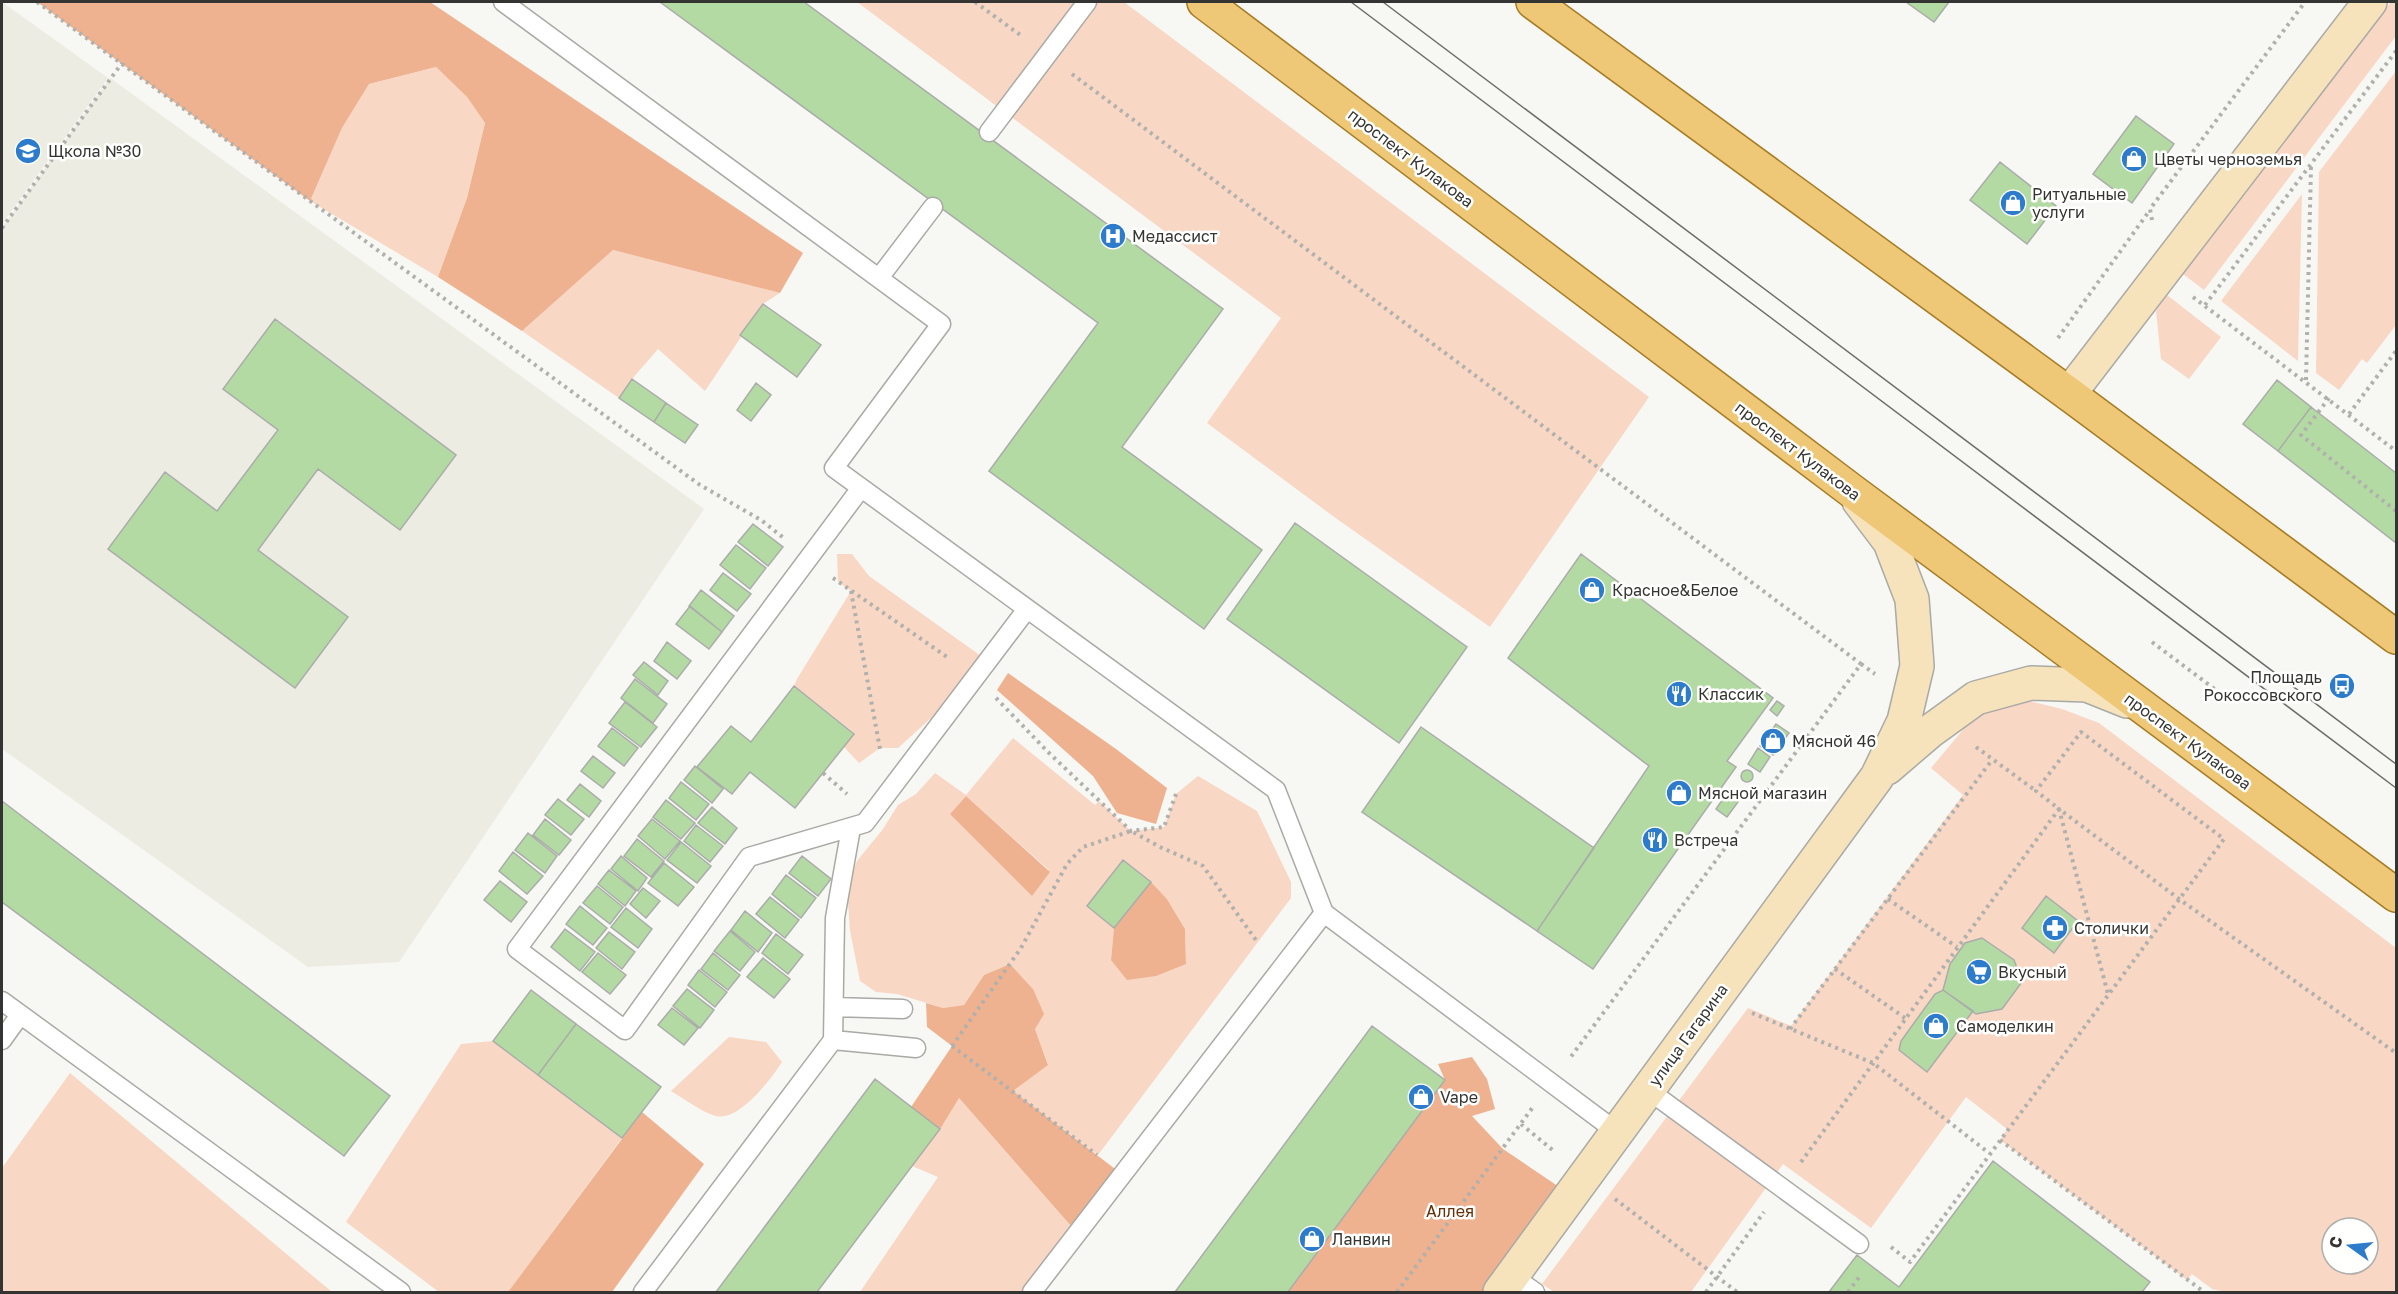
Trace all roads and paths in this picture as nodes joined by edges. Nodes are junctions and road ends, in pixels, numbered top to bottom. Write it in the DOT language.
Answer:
graph roads {
  1 [pos="37,2"];
  2 [pos="503,2"];
  3 [pos="975,2"];
  4 [pos="1087,2"];
  5 [pos="1204,2"];
  6 [pos="1533,2"];
  7 [pos="2370,2"];
  8 [pos="2397,51"];
  9 [pos="1047,55"];
  10 [pos="122,63"];
  11 [pos="989,132"];
  12 [pos="2311,165"];
  13 [pos="933,207"];
  14 [pos="2150,209"];
  15 [pos="2,228"];
  16 [pos="879,278"];
  17 [pos="2058,339"];
  18 [pos="2397,351"];
  19 [pos="2306,381"];
  20 [pos="2069,394"];
  21 [pos="2329,398"];
  22 [pos="2349,414"];
  23 [pos="2397,451"];
  24 [pos="861,488"];
  25 [pos="1852,491"];
  26 [pos="2397,512"];
  27 [pos="809,558"];
  28 [pos="851,591"];
  29 [pos="1028,609"];
  30 [pos="2397,637"];
  31 [pos="2152,642"];
  32 [pos="976,677"];
  33 [pos="2220,693"];
  34 [pos="2140,705"];
  35 [pos="874,758"];
  36 [pos="1992,759"];
  37 [pos="823,773"];
  38 [pos="1877,777"];
  39 [pos="853,786"];
  40 [pos="1176,794"];
  41 [pos="2059,809"];
  42 [pos="851,828"];
  43 [pos="1131,831"];
  44 [pos="2397,895"];
  45 [pos="1888,899"];
  46 [pos="2179,899"];
  47 [pos="1324,913"];
  48 [pos="1258,943"];
  49 [pos="1957,947"];
  50 [pos="1835,969"];
  51 [pos="2108,994"];
  52 [pos="2,1001"];
  53 [pos="834,1007"];
  54 [pos="903,1009"];
  55 [pos="1749,1011"];
  56 [pos="21,1015"];
  57 [pos="1905,1018"];
  58 [pos="1790,1029"];
  59 [pos="2,1040"];
  60 [pos="833,1040"];
  61 [pos="952,1046"];
  62 [pos="916,1048"];
  63 [pos="2397,1053"];
  64 [pos="1872,1063"];
  65 [pos="1552,1083"];
  66 [pos="1648,1090"];
  67 [pos="1617,1132"];
  68 [pos="2000,1140"];
  69 [pos="1989,1153"];
  70 [pos="1798,1166"];
  71 [pos="1123,1175"];
  72 [pos="1771,1203"];
  73 [pos="1885,1242"];
  74 [pos="1859,1244"];
  75 [pos="1866,1268"];
  76 [pos="1717,1278"];
  77 [pos="1516,1287"];
  78 [pos="401,1293"];
  79 [pos="643,1293"];
  80 [pos="1032,1293"];
  81 [pos="1397,1293"];
  82 [pos="1706,1293"];
  83 [pos="1737,1293"];
  84 [pos="1848,1293"];
  85 [pos="2204,1293"];
  1 -- 10 [label="path"];
  2 -- 16 [label="lane"];
  3 -- 9 [label="path"];
  4 -- 9 [label="lane"];
  5 -- 25 [label="main road, проспект Кулакова"];
  6 -- 20 [label="main road"];
  7 -- 20 [label="main road"];
  8 -- 12 [label="path"];
  9 -- 11 [label="lane"];
  9 -- 65 [label="path"];
  10 -- 15 [label="path"];
  10 -- 27 [label="path"];
  12 -- 19 [label="path"];
  12 -- 19 [label="path"];
  13 -- 16 [label="lane"];
  14 -- 17 [label="path"];
  16 -- 24 [label="lane"];
  18 -- 22 [label="path"];
  19 -- 21 [label="path"];
  20 -- 30 [label="main road"];
  21 -- 22 [label="path"];
  21 -- 26 [label="path"];
  22 -- 23 [label="path"];
  24 -- 27 [label="lane"];
  24 -- 29 [label="lane"];
  25 -- 34 [label="main road, проспект Кулакова"];
  25 -- 38 [label="main road"];
  27 -- 28 [label="path"];
  27 -- 42 [label="lane"];
  28 -- 32 [label="path"];
  28 -- 35 [label="path"];
  29 -- 32 [label="lane"];
  29 -- 47 [label="lane"];
  31 -- 33 [label="path"];
  32 -- 42 [label="lane"];
  32 -- 43 [label="path"];
  34 -- 38 [label="main road"];
  34 -- 44 [label="main road, проспект Кулакова"];
  36 -- 45 [label="path"];
  37 -- 39 [label="path"];
  38 -- 66 [label="main road, улица Гагарина"];
  40 -- 43 [label="path"];
  41 -- 46 [label="path"];
  41 -- 46 [label="path"];
  41 -- 49 [label="path"];
  41 -- 51 [label="path"];
  42 -- 53 [label="lane"];
  43 -- 48 [label="path"];
  43 -- 61 [label="path"];
  45 -- 49 [label="path"];
  45 -- 50 [label="path"];
  46 -- 51 [label="path"];
  46 -- 63 [label="path"];
  47 -- 65 [label="lane"];
  47 -- 71 [label="lane"];
  49 -- 57 [label="path"];
  50 -- 57 [label="path"];
  50 -- 58 [label="path"];
  51 -- 68 [label="path"];
  52 -- 56 [label="lane"];
  53 -- 54 [label="lane"];
  53 -- 60 [label="lane"];
  54 -- 61 [label="path"];
  55 -- 58 [label="path"];
  56 -- 59 [label="lane"];
  56 -- 78 [label="lane"];
  57 -- 64 [label="path"];
  58 -- 64 [label="path"];
  60 -- 62 [label="lane"];
  60 -- 79 [label="lane"];
  61 -- 71 [label="path"];
  64 -- 69 [label="path"];
  64 -- 70 [label="path"];
  65 -- 67 [label="lane"];
  65 -- 81 [label="path"];
  66 -- 67 [label="main road, улица Гагарина"];
  66 -- 74 [label="lane"];
  67 -- 77 [label="main road, улица Гагарина"];
  68 -- 69 [label="path"];
  68 -- 85 [label="path"];
  69 -- 73 [label="path"];
  71 -- 80 [label="lane"];
  72 -- 76 [label="path"];
  75 -- 84 [label="path"];
  76 -- 82 [label="path"];
  76 -- 83 [label="path"];
}
